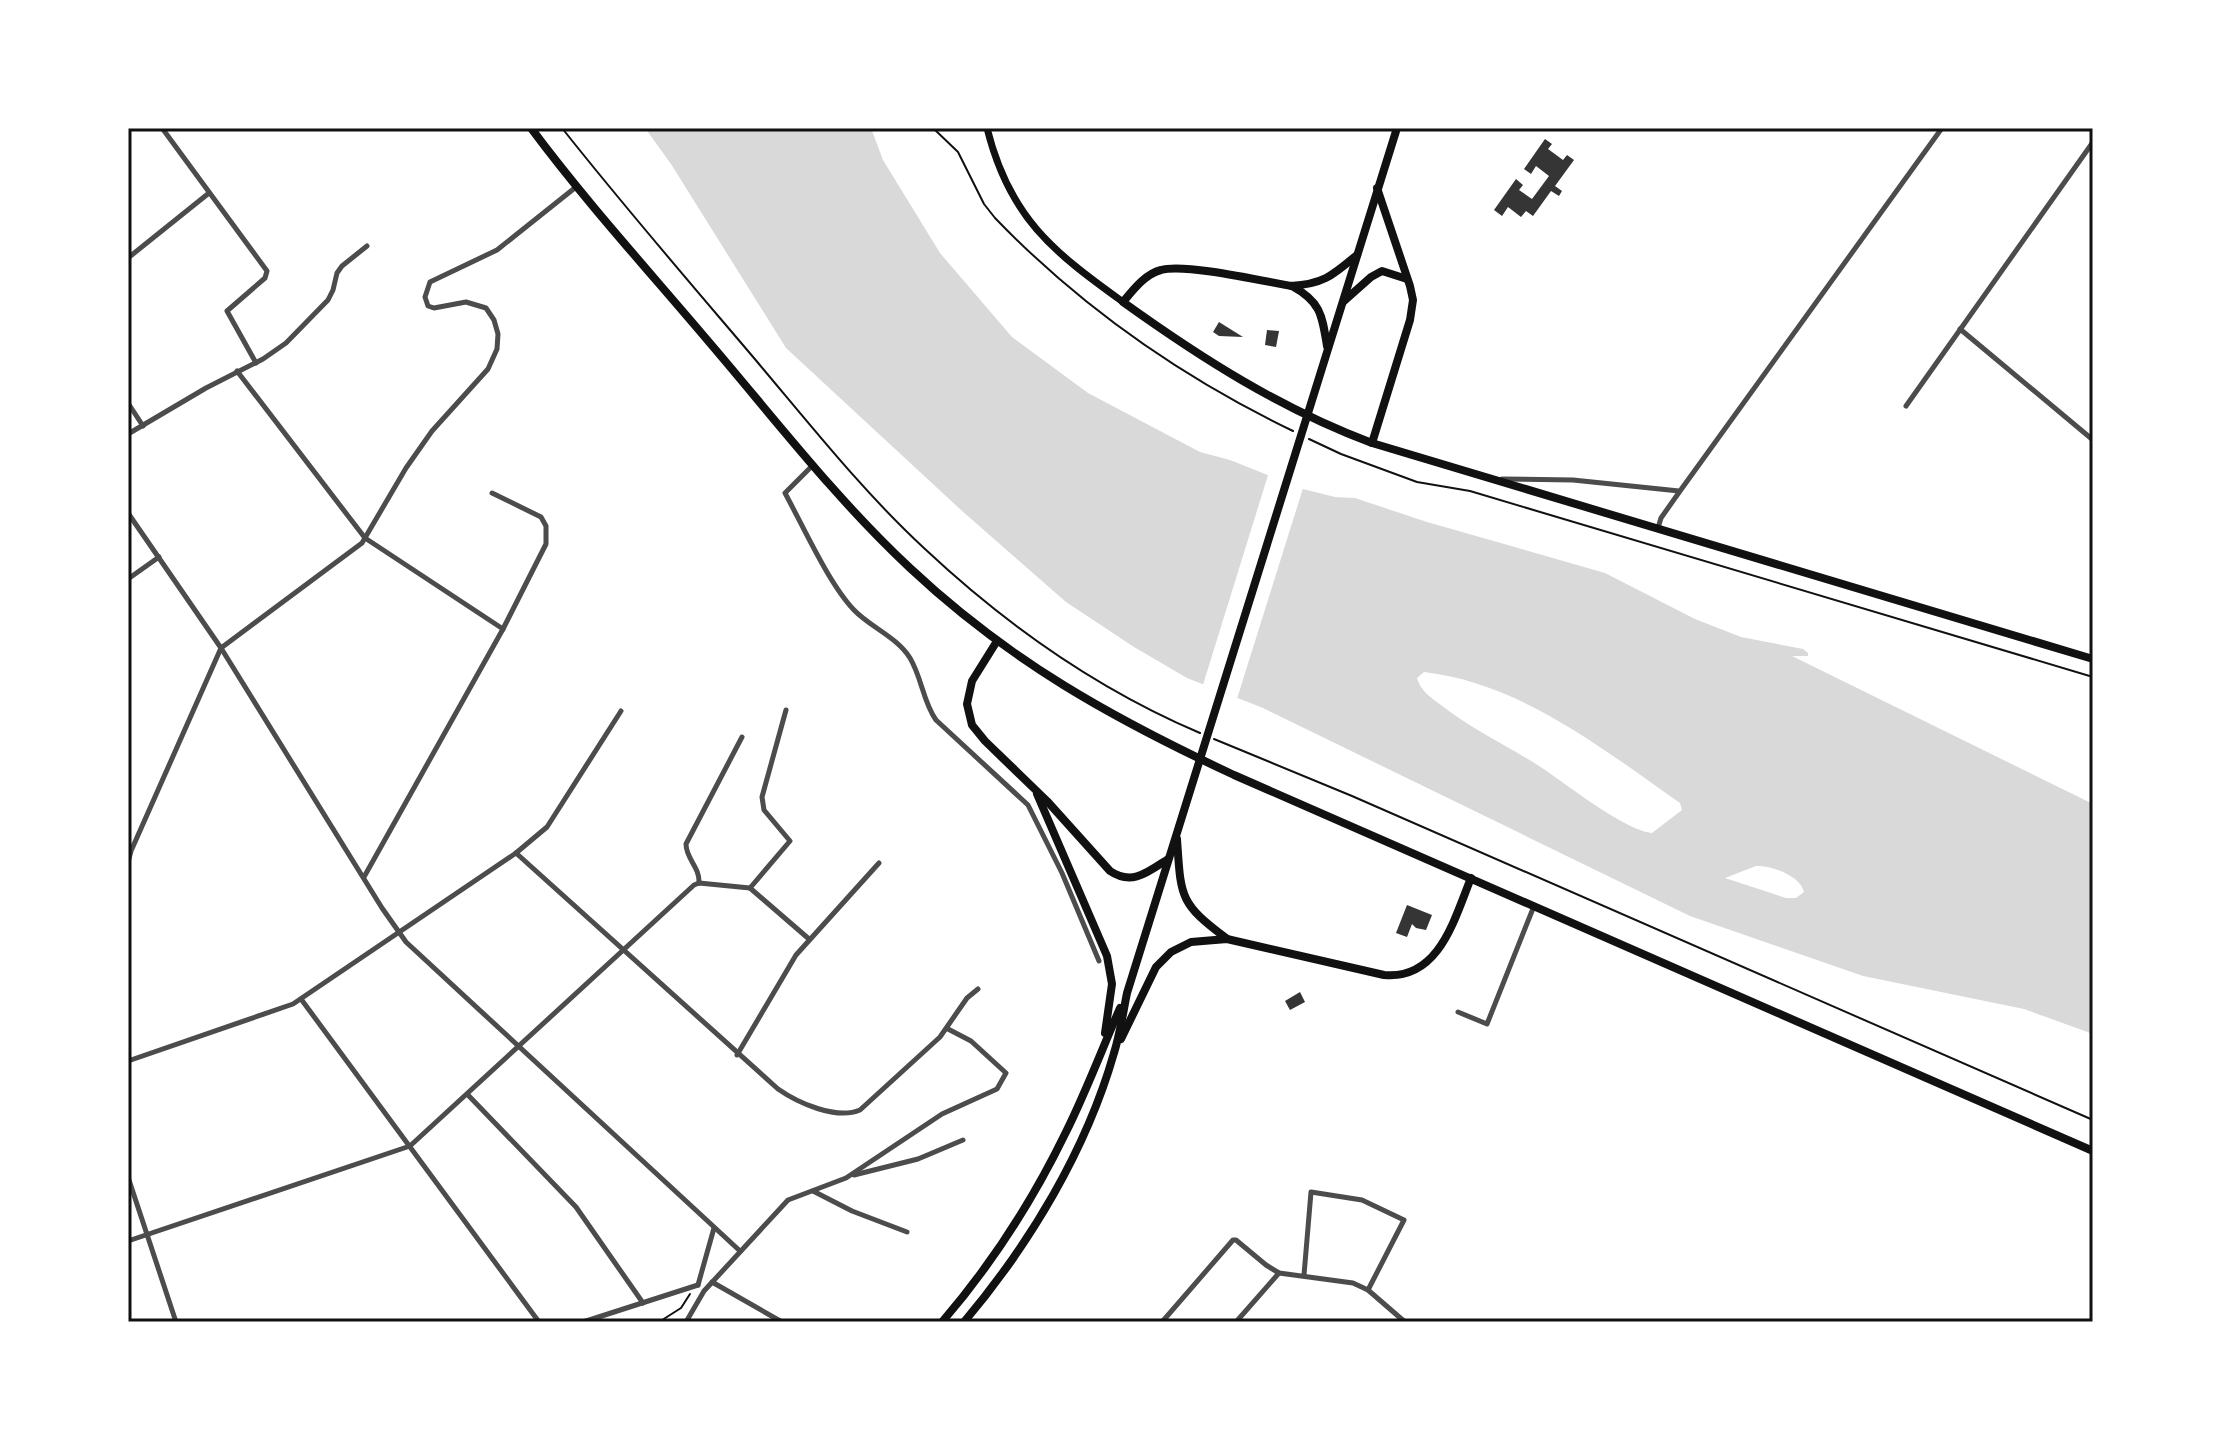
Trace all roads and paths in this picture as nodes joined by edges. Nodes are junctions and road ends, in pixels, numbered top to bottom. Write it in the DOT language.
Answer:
graph roads {
  1 [pos="162,128"];
  2 [pos="531,128"];
  3 [pos="562,128"];
  4 [pos="933,128"];
  5 [pos="987,128"];
  6 [pos="1397,128"];
  7 [pos="1942,128"];
  8 [pos="2093,143"];
  9 [pos="577,186"];
  10 [pos="1377,188"];
  11 [pos="209,193"];
  12 [pos="367,246"];
  13 [pos="1357,255"];
  14 [pos="128,258"];
  15 [pos="1407,279"];
  16 [pos="1291,286"];
  17 [pos="1123,302"];
  18 [pos="1342,303"];
  19 [pos="1960,329"];
  20 [pos="1327,349"];
  21 [pos="256,363"];
  22 [pos="237,371"];
  23 [pos="128,403"];
  24 [pos="1906,406"];
  25 [pos="143,426"];
  26 [pos="128,434"];
  27 [pos="2093,440"];
  28 [pos="1372,443"];
  29 [pos="813,465"];
  30 [pos="1488,479"];
  31 [pos="1680,491"];
  32 [pos="492,493"];
  33 [pos="128,513"];
  34 [pos="1658,530"];
  35 [pos="365,538"];
  36 [pos="159,557"];
  37 [pos="128,579"];
  38 [pos="503,629"];
  39 [pos="997,641"];
  40 [pos="221,648"];
  41 [pos="2093,659"];
  42 [pos="2093,677"];
  43 [pos="786,710"];
  44 [pos="621,711"];
  45 [pos="742,737"];
  46 [pos="1035,790"];
  47 [pos="1177,832"];
  48 [pos="129,850"];
  49 [pos="516,853"];
  50 [pos="1168,859"];
  51 [pos="128,862"];
  52 [pos="879,863"];
  53 [pos="363,877"];
  54 [pos="1471,878"];
  55 [pos="699,883"];
  56 [pos="750,888"];
  57 [pos="1534,906"];
  58 [pos="1088,922"];
  59 [pos="400,933"];
  60 [pos="809,939"];
  61 [pos="1227,939"];
  62 [pos="622,950"];
  63 [pos="1099,961"];
  64 [pos="978,989"];
  65 [pos="1127,993"];
  66 [pos="301,999"];
  67 [pos="1458,1012"];
  68 [pos="948,1029"];
  69 [pos="519,1046"];
  70 [pos="1103,1047"];
  71 [pos="1115,1051"];
  72 [pos="737,1055"];
  73 [pos="128,1061"];
  74 [pos="468,1095"];
  75 [pos="2093,1120"];
  76 [pos="963,1140"];
  77 [pos="410,1146"];
  78 [pos="2093,1151"];
  79 [pos="128,1177"];
  80 [pos="846,1178"];
  81 [pos="812,1190"];
  82 [pos="714,1228"];
  83 [pos="907,1232"];
  84 [pos="147,1234"];
  85 [pos="128,1241"];
  86 [pos="740,1251"];
  87 [pos="1279,1273"];
  88 [pos="1304,1275"];
  89 [pos="712,1282"];
  90 [pos="695,1286"];
  91 [pos="1368,1290"];
  92 [pos="704,1291"];
  93 [pos="643,1303"];
  94 [pos="176,1322"];
  95 [pos="539,1322"];
  96 [pos="583,1322"];
  97 [pos="659,1322"];
  98 [pos="686,1322"];
  99 [pos="782,1322"];
  100 [pos="942,1322"];
  101 [pos="964,1322"];
  102 [pos="1162,1322"];
  103 [pos="1236,1322"];
  104 [pos="1405,1322"];
  1 -- 11 [label="street"];
  2 -- 9 [label="main road"];
  3 -- 75 [label="path"];
  4 -- 42 [label="path"];
  5 -- 17 [label="main road"];
  6 -- 10 [label="main road"];
  7 -- 31 [label="street"];
  8 -- 19 [label="street"];
  9 -- 29 [label="main road"];
  9 -- 35 [label="street"];
  10 -- 13 [label="main road"];
  10 -- 15 [label="main road"];
  11 -- 14 [label="street"];
  11 -- 21 [label="street"];
  12 -- 21 [label="street"];
  13 -- 16 [label="main road"];
  13 -- 18 [label="main road"];
  15 -- 18 [label="main road"];
  15 -- 28 [label="main road"];
  16 -- 17 [label="main road"];
  16 -- 20 [label="main road"];
  17 -- 28 [label="main road"];
  18 -- 20 [label="main road"];
  19 -- 24 [label="street"];
  19 -- 27 [label="street"];
  20 -- 47 [label="main road"];
  21 -- 22 [label="street"];
  22 -- 25 [label="street"];
  22 -- 35 [label="street"];
  23 -- 25 [label="street"];
  25 -- 26 [label="street"];
  28 -- 30 [label="main road"];
  29 -- 39 [label="main road"];
  29 -- 58 [label="street"];
  30 -- 31 [label="street"];
  30 -- 34 [label="main road"];
  31 -- 34 [label="street"];
  32 -- 38 [label="street"];
  33 -- 36 [label="street"];
  34 -- 41 [label="main road"];
  35 -- 38 [label="street"];
  35 -- 40 [label="street"];
  36 -- 37 [label="street"];
  36 -- 40 [label="street"];
  38 -- 53 [label="street"];
  39 -- 46 [label="main road"];
  39 -- 54 [label="main road"];
  40 -- 48 [label="street"];
  40 -- 53 [label="street"];
  43 -- 56 [label="street"];
  44 -- 49 [label="street"];
  45 -- 55 [label="street"];
  46 -- 50 [label="main road"];
  46 -- 58 [label="main road"];
  47 -- 50 [label="main road"];
  47 -- 61 [label="main road"];
  48 -- 51 [label="street"];
  49 -- 59 [label="street"];
  49 -- 62 [label="street"];
  50 -- 65 [label="main road"];
  52 -- 60 [label="street"];
  53 -- 59 [label="street"];
  54 -- 57 [label="main road"];
  54 -- 61 [label="main road"];
  55 -- 56 [label="street"];
  55 -- 62 [label="street"];
  56 -- 60 [label="street"];
  57 -- 67 [label="street"];
  57 -- 78 [label="main road"];
  58 -- 63 [label="street"];
  58 -- 70 [label="main road"];
  59 -- 66 [label="street"];
  59 -- 69 [label="street"];
  60 -- 72 [label="street"];
  61 -- 71 [label="main road"];
  62 -- 69 [label="street"];
  62 -- 72 [label="street"];
  64 -- 68 [label="street"];
  65 -- 70 [label="main road"];
  65 -- 71 [label="main road"];
  66 -- 73 [label="street"];
  66 -- 77 [label="street"];
  68 -- 72 [label="street"];
  68 -- 80 [label="street"];
  69 -- 74 [label="street"];
  69 -- 82 [label="street"];
  70 -- 100 [label="main road"];
  71 -- 101 [label="main road"];
  74 -- 77 [label="street"];
  74 -- 93 [label="street"];
  76 -- 80 [label="street"];
  77 -- 84 [label="street"];
  77 -- 95 [label="street"];
  79 -- 84 [label="street"];
  80 -- 81 [label="street"];
  81 -- 83 [label="street"];
  81 -- 86 [label="street"];
  82 -- 86 [label="street"];
  82 -- 90 [label="street"];
  84 -- 85 [label="street"];
  84 -- 94 [label="street"];
  86 -- 89 [label="street"];
  87 -- 88 [label="street"];
  87 -- 102 [label="street"];
  87 -- 103 [label="street"];
  88 -- 91 [label="street"];
  88 -- 91 [label="street"];
  89 -- 92 [label="street"];
  89 -- 99 [label="street"];
  90 -- 92 [label="street"];
  90 -- 93 [label="street"];
  90 -- 97 [label="path"];
  91 -- 104 [label="street"];
  92 -- 98 [label="street"];
  93 -- 96 [label="street"];
}
